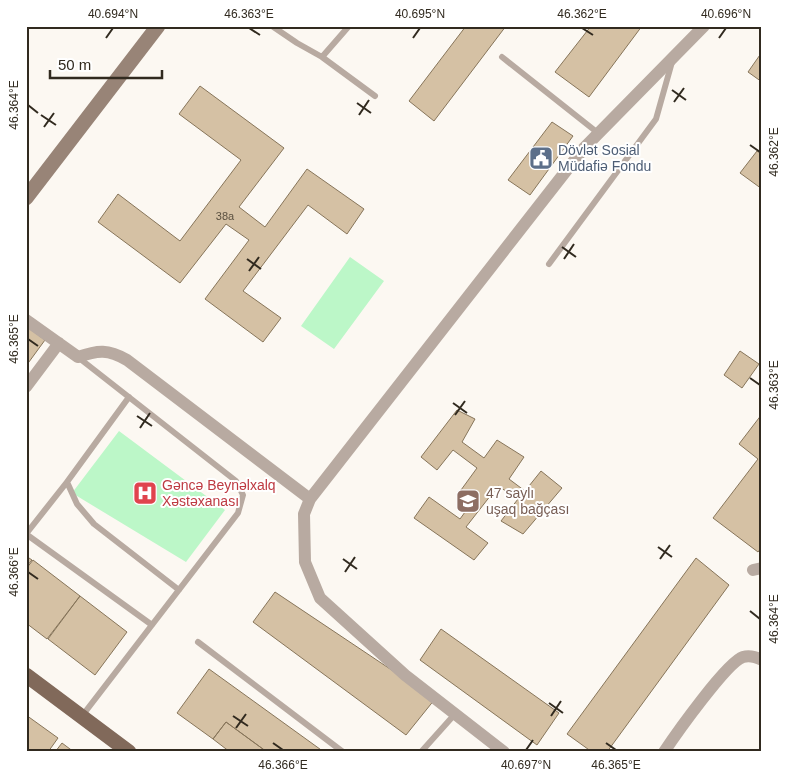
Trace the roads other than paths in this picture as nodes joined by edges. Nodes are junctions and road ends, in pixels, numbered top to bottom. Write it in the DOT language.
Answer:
graph roads {
  1 [pos="158,26"];
  2 [pos="272,26"];
  3 [pos="350,26"];
  4 [pos="704,26"];
  5 [pos="322,57"];
  6 [pos="502,57"];
  7 [pos="673,58"];
  8 [pos="375,96"];
  9 [pos="598,133"];
  10 [pos="26,198"];
  11 [pos="549,264"];
  12 [pos="26,320"];
  13 [pos="59,343"];
  14 [pos="78,357"];
  15 [pos="26,387"];
  16 [pos="129,397"];
  17 [pos="67,482"];
  18 [pos="310,499"];
  19 [pos="26,534"];
  20 [pos="179,590"];
  21 [pos="152,625"];
  22 [pos="198,642"];
  23 [pos="762,660"];
  24 [pos="26,675"];
  25 [pos="455,714"];
  26 [pos="82,717"];
  27 [pos="129,752"];
  28 [pos="343,752"];
  29 [pos="421,752"];
  30 [pos="504,752"];
  31 [pos="664,752"];
  1 -- 10 [label="street"];
  2 -- 5 [label="lane"];
  3 -- 5 [label="lane"];
  4 -- 7 [label="street"];
  5 -- 8 [label="lane"];
  6 -- 9 [label="lane"];
  7 -- 9 [label="street"];
  7 -- 11 [label="lane"];
  9 -- 18 [label="street"];
  12 -- 13 [label="street"];
  13 -- 14 [label="street"];
  13 -- 15 [label="street"];
  14 -- 16 [label="lane"];
  14 -- 18 [label="street"];
  16 -- 17 [label="lane"];
  16 -- 20 [label="lane"];
  17 -- 19 [label="lane"];
  17 -- 20 [label="lane"];
  18 -- 25 [label="street"];
  19 -- 21 [label="lane"];
  20 -- 21 [label="lane"];
  21 -- 26 [label="lane"];
  22 -- 28 [label="lane"];
  23 -- 31 [label="street"];
  24 -- 26 [label="main road"];
  25 -- 29 [label="lane"];
  25 -- 30 [label="street"];
  26 -- 27 [label="main road"];
}
